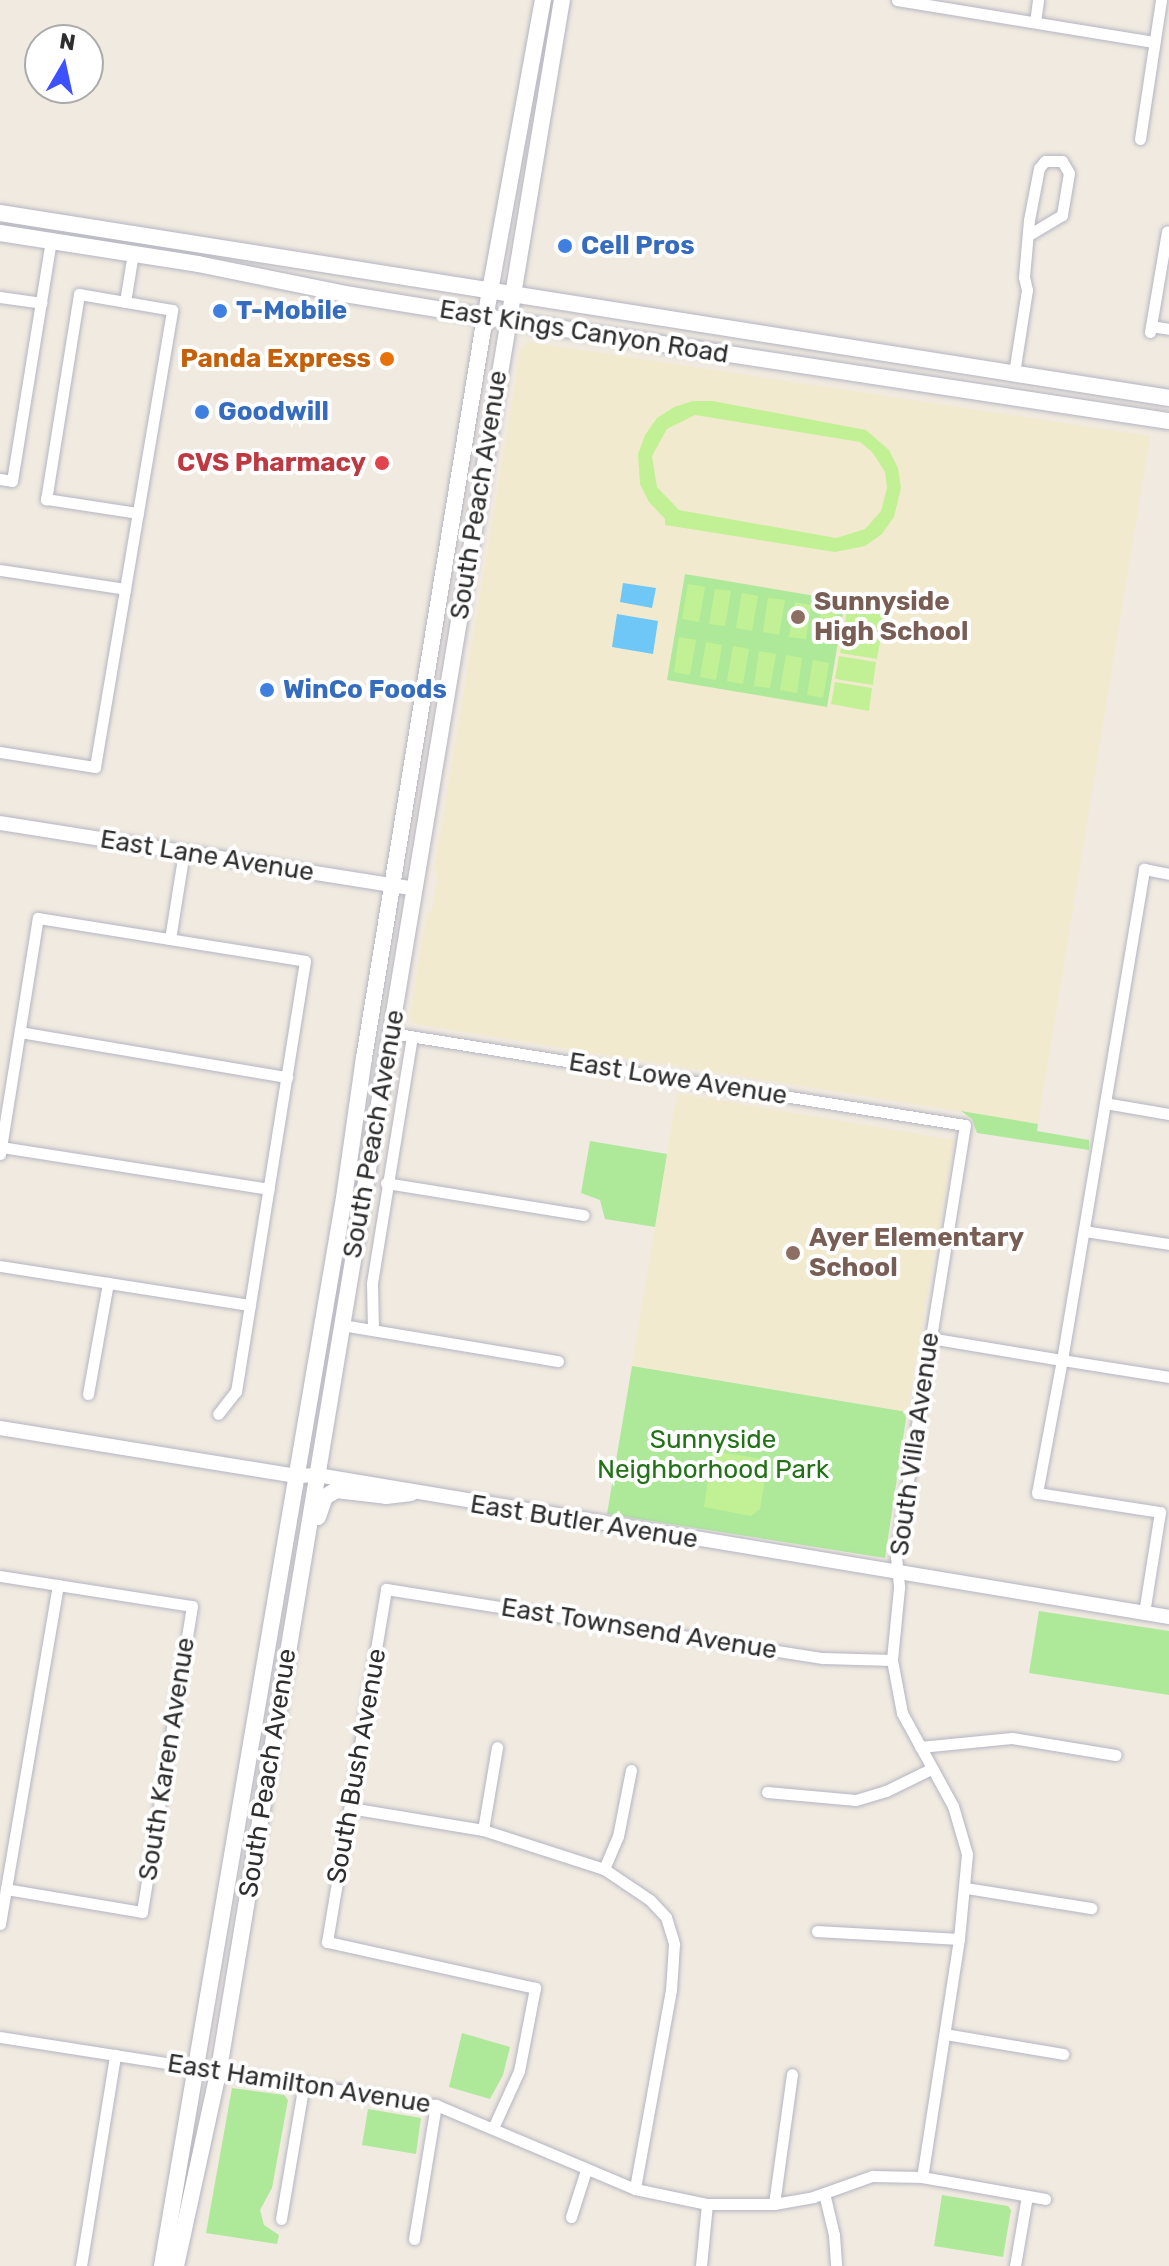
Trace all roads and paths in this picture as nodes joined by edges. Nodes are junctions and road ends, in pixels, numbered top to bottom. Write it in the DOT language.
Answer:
graph roads {
  1 [pos="897,0"];
  2 [pos="1038,0"];
  3 [pos="1161,0"];
  4 [pos="551,1"];
  5 [pos="1035,22"];
  6 [pos="1154,42"];
  7 [pos="545,89"];
  8 [pos="1140,139"];
  9 [pos="0,213"];
  10 [pos="1167,231"];
  11 [pos="0,233"];
  12 [pos="1030,234"];
  13 [pos="51,241"];
  14 [pos="133,253"];
  15 [pos="490,292"];
  16 [pos="512,296"];
  17 [pos="0,297"];
  18 [pos="125,302"];
  19 [pos="42,303"];
  20 [pos="485,317"];
  21 [pos="507,321"];
  22 [pos="1169,329"];
  23 [pos="1014,373"];
  24 [pos="1169,398"];
  25 [pos="1169,421"];
  26 [pos="0,479"];
  27 [pos="138,513"];
  28 [pos="452,520"];
  29 [pos="0,570"];
  30 [pos="125,589"];
  31 [pos="432,646"];
  32 [pos="454,650"];
  33 [pos="0,752"];
  34 [pos="433,776"];
  35 [pos="0,823"];
  36 [pos="184,852"];
  37 [pos="1169,874"];
  38 [pos="392,885"];
  39 [pos="415,889"];
  40 [pos="170,939"];
  41 [pos="381,959"];
  42 [pos="20,1032"];
  43 [pos="391,1033"];
  44 [pos="412,1037"];
  45 [pos="287,1077"];
  46 [pos="1105,1103"];
  47 [pos="1169,1114"];
  48 [pos="965,1125"];
  49 [pos="1,1151"];
  50 [pos="386,1183"];
  51 [pos="269,1189"];
  52 [pos="583,1215"];
  53 [pos="1084,1231"];
  54 [pos="1169,1244"];
  55 [pos="0,1266"];
  56 [pos="108,1283"];
  57 [pos="250,1305"];
  58 [pos="342,1325"];
  59 [pos="373,1330"];
  60 [pos="930,1338"];
  61 [pos="1062,1360"];
  62 [pos="558,1361"];
  63 [pos="1169,1377"];
  64 [pos="88,1394"];
  65 [pos="218,1414"];
  66 [pos="0,1428"];
  67 [pos="317,1475"];
  68 [pos="298,1476"];
  69 [pos="411,1493"];
  70 [pos="303,1564"];
  71 [pos="898,1573"];
  72 [pos="0,1576"];
  73 [pos="58,1585"];
  74 [pos="386,1589"];
  75 [pos="1144,1613"];
  76 [pos="1169,1617"];
  77 [pos="892,1660"];
  78 [pos="497,1747"];
  79 [pos="920,1747"];
  80 [pos="1116,1755"];
  81 [pos="931,1769"];
  82 [pos="631,1770"];
  83 [pos="767,1792"];
  84 [pos="350,1808"];
  85 [pos="483,1830"];
  86 [pos="604,1869"];
  87 [pos="966,1888"];
  88 [pos="6,1889"];
  89 [pos="1091,1908"];
  90 [pos="223,1911"];
  91 [pos="0,1924"];
  92 [pos="817,1931"];
  93 [pos="959,1939"];
  94 [pos="945,2034"];
  95 [pos="0,2037"];
  96 [pos="1063,2054"];
  97 [pos="115,2055"];
  98 [pos="196,2066"];
  99 [pos="219,2069"];
  100 [pos="792,2074"];
  101 [pos="304,2083"];
  102 [pos="436,2105"];
  103 [pos="493,2128"];
  104 [pos="586,2170"];
  105 [pos="922,2177"];
  106 [pos="635,2189"];
  107 [pos="824,2193"];
  108 [pos="1027,2196"];
  109 [pos="1045,2199"];
  110 [pos="707,2204"];
  111 [pos="774,2204"];
  112 [pos="571,2217"];
  113 [pos="281,2219"];
  114 [pos="414,2239"];
  115 [pos="81,2266"];
  116 [pos="162,2266"];
  117 [pos="176,2266"];
  118 [pos="701,2266"];
  119 [pos="836,2266"];
  120 [pos="1015,2266"];
  1 -- 5 [label="street"];
  2 -- 5 [label="street"];
  3 -- 6 [label="street"];
  4 -- 7 [label="main road, South Peach Avenue"];
  4 -- 7 [label="main road"];
  4 -- 15 [label="main road, South Peach Avenue"];
  5 -- 6 [label="street"];
  6 -- 8 [label="street"];
  7 -- 16 [label="main road, South Peach Avenue"];
  9 -- 15 [label="main road, East Kings Canyon Road"];
  10 -- 22 [label="street"];
  11 -- 13 [label="main road, East Kings Canyon Road"];
  12 -- 12 [label="street"];
  12 -- 23 [label="street"];
  13 -- 14 [label="main road, East Kings Canyon Road"];
  13 -- 19 [label="street"];
  14 -- 18 [label="street"];
  14 -- 20 [label="main road, East Kings Canyon Road"];
  15 -- 16 [label="main road, East Kings Canyon Road"];
  15 -- 20 [label="main road, South Peach Avenue"];
  16 -- 21 [label="main road, South Peach Avenue"];
  16 -- 23 [label="main road, East Kings Canyon Road"];
  17 -- 19 [label="street"];
  18 -- 27 [label="street"];
  18 -- 27 [label="street"];
  19 -- 26 [label="street"];
  20 -- 21 [label="main road, East Kings Canyon Road"];
  20 -- 28 [label="main road, South Peach Avenue"];
  21 -- 25 [label="main road, East Kings Canyon Road"];
  21 -- 32 [label="main road, South Peach Avenue"];
  23 -- 24 [label="main road, East Kings Canyon Road"];
  27 -- 30 [label="street"];
  28 -- 31 [label="main road, South Peach Avenue"];
  28 -- 32 [label="main road"];
  29 -- 30 [label="street"];
  30 -- 33 [label="street"];
  31 -- 34 [label="main road"];
  31 -- 38 [label="main road, South Peach Avenue"];
  32 -- 34 [label="main road, South Peach Avenue"];
  34 -- 39 [label="main road, South Peach Avenue"];
  35 -- 36 [label="street, East Lane Avenue"];
  36 -- 38 [label="street, East Lane Avenue"];
  36 -- 40 [label="street"];
  37 -- 46 [label="street"];
  38 -- 39 [label="street, East Lane Avenue"];
  38 -- 41 [label="main road, South Peach Avenue"];
  39 -- 43 [label="main road, South Peach Avenue"];
  40 -- 42 [label="street"];
  40 -- 45 [label="street"];
  41 -- 43 [label="main road"];
  41 -- 68 [label="main road, South Peach Avenue"];
  42 -- 45 [label="street"];
  42 -- 49 [label="street"];
  43 -- 44 [label="street, East Lowe Avenue"];
  43 -- 58 [label="main road, South Peach Avenue"];
  44 -- 48 [label="street, East Lowe Avenue"];
  44 -- 50 [label="street, South Peach Avenue"];
  45 -- 51 [label="street"];
  46 -- 47 [label="street"];
  46 -- 53 [label="street"];
  48 -- 60 [label="street, South Villa Avenue"];
  49 -- 51 [label="street"];
  50 -- 52 [label="street"];
  50 -- 59 [label="street, South Peach Avenue"];
  51 -- 57 [label="street"];
  53 -- 54 [label="street"];
  53 -- 61 [label="street"];
  55 -- 56 [label="street"];
  56 -- 57 [label="street"];
  56 -- 64 [label="street"];
  57 -- 65 [label="street"];
  58 -- 59 [label="street"];
  58 -- 67 [label="main road, South Peach Avenue"];
  59 -- 62 [label="street"];
  60 -- 61 [label="street"];
  60 -- 71 [label="street, South Villa Avenue"];
  61 -- 63 [label="street"];
  61 -- 75 [label="street"];
  66 -- 68 [label="street, East Butler Avenue"];
  67 -- 68 [label="street, East Butler Avenue"];
  67 -- 69 [label="street, East Butler Avenue"];
  67 -- 70 [label="main road, South Peach Avenue"];
  68 -- 90 [label="main road, South Peach Avenue"];
  69 -- 70 [label="main road"];
  69 -- 71 [label="street, East Butler Avenue"];
  70 -- 99 [label="main road, South Peach Avenue"];
  71 -- 75 [label="street, East Butler Avenue"];
  71 -- 77 [label="street, South Villa Avenue"];
  72 -- 73 [label="street"];
  73 -- 88 [label="street"];
  73 -- 88 [label="street, South Karen Avenue"];
  74 -- 77 [label="street, East Townsend Avenue"];
  74 -- 84 [label="street, South Bush Avenue"];
  75 -- 76 [label="street, East Butler Avenue"];
  77 -- 79 [label="street, South Villa Avenue"];
  78 -- 85 [label="street"];
  79 -- 80 [label="street"];
  79 -- 81 [label="street, South Villa Avenue"];
  81 -- 83 [label="street"];
  81 -- 87 [label="street, South Villa Avenue"];
  82 -- 86 [label="street"];
  84 -- 85 [label="street"];
  84 -- 103 [label="street, South Bush Avenue"];
  85 -- 86 [label="street"];
  86 -- 106 [label="street"];
  87 -- 89 [label="street"];
  87 -- 93 [label="street, South Villa Avenue"];
  88 -- 91 [label="street"];
  90 -- 98 [label="main road, South Peach Avenue"];
  90 -- 99 [label="main road"];
  92 -- 93 [label="street"];
  93 -- 94 [label="street, South Villa Avenue"];
  94 -- 96 [label="street"];
  94 -- 105 [label="street, South Villa Avenue"];
  95 -- 97 [label="street, East Hamilton Avenue"];
  97 -- 98 [label="street, East Hamilton Avenue"];
  97 -- 115 [label="street"];
  98 -- 99 [label="street, East Hamilton Avenue"];
  98 -- 116 [label="main road, South Peach Avenue"];
  99 -- 101 [label="street, East Hamilton Avenue"];
  99 -- 117 [label="main road, South Peach Avenue"];
  100 -- 111 [label="street"];
  101 -- 102 [label="street, East Hamilton Avenue"];
  101 -- 113 [label="street"];
  102 -- 103 [label="street, East Hamilton Avenue"];
  102 -- 114 [label="street"];
  103 -- 104 [label="street, East Hamilton Avenue"];
  104 -- 106 [label="street, East Hamilton Avenue"];
  104 -- 112 [label="street"];
  105 -- 107 [label="street, East Hamilton Avenue"];
  105 -- 108 [label="street, East Hamilton Avenue"];
  106 -- 110 [label="street, East Hamilton Avenue"];
  107 -- 111 [label="street, East Hamilton Avenue"];
  107 -- 119 [label="street"];
  108 -- 109 [label="street, East Hamilton Avenue"];
  108 -- 120 [label="street"];
  110 -- 111 [label="street, East Hamilton Avenue"];
  110 -- 118 [label="street"];
}
